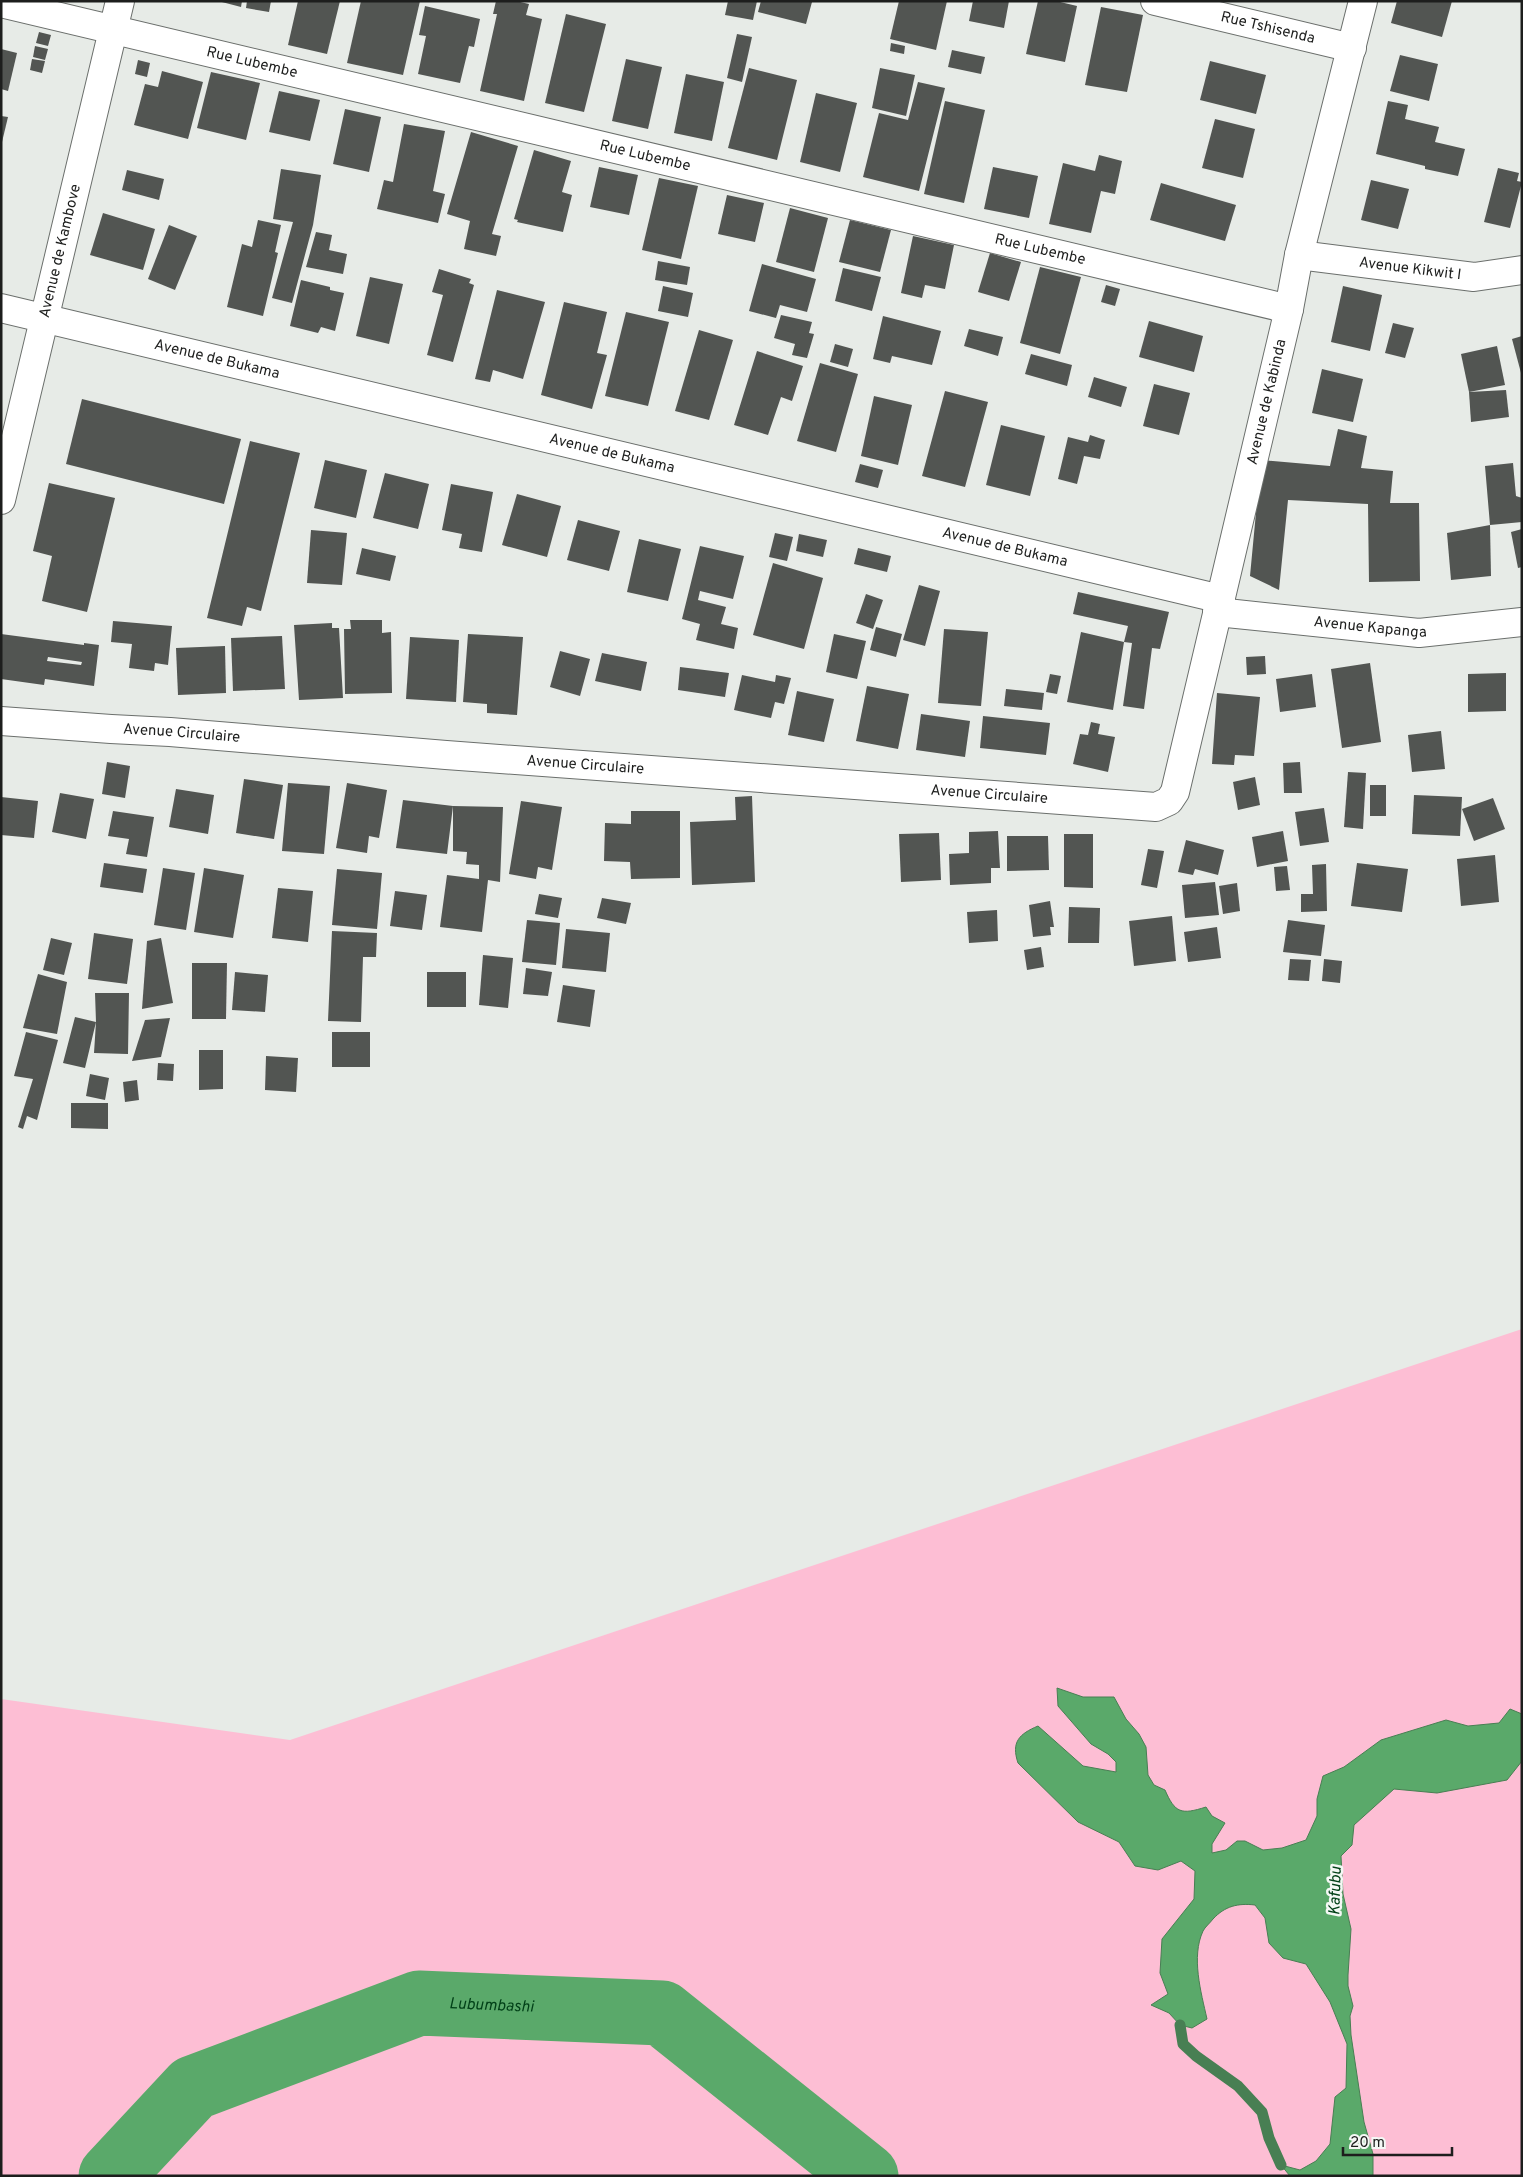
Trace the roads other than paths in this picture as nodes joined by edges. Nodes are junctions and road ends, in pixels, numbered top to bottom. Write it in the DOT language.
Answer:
graph roads {
  1 [pos="120,1"];
  2 [pos="1154,1"];
  3 [pos="1363,1"];
  4 [pos="1,3"];
  5 [pos="113,30"];
  6 [pos="1352,48"];
  7 [pos="1299,255"];
  8 [pos="1522,270"];
  9 [pos="1,308"];
  10 [pos="1289,309"];
  11 [pos="44,318"];
  12 [pos="1,500"];
  13 [pos="1219,605"];
  14 [pos="1522,622"];
  15 [pos="1,721"];
  16 [pos="1169,801"];
  1 -- 5 [label="street, Avenue de Kambove"];
  2 -- 6 [label="street, Rue Tshisenda"];
  3 -- 6 [label="street, Avenue de Kabinda"];
  4 -- 5 [label="street, Rue Lubembe"];
  5 -- 10 [label="street, Rue Lubembe"];
  5 -- 11 [label="street, Avenue de Kambove"];
  6 -- 7 [label="street, Avenue de Kabinda"];
  7 -- 8 [label="street, Avenue Kikwit I"];
  7 -- 10 [label="street, Avenue de Kabinda"];
  9 -- 11 [label="street, Avenue de Bukama"];
  10 -- 13 [label="street, Avenue de Kabinda"];
  11 -- 12 [label="street, Avenue de Kambove"];
  11 -- 13 [label="street, Avenue de Bukama"];
  13 -- 14 [label="street, Avenue Kapanga"];
  13 -- 16 [label="street, Avenue de Kabinda"];
  15 -- 16 [label="street, Avenue Circulaire"];
}
